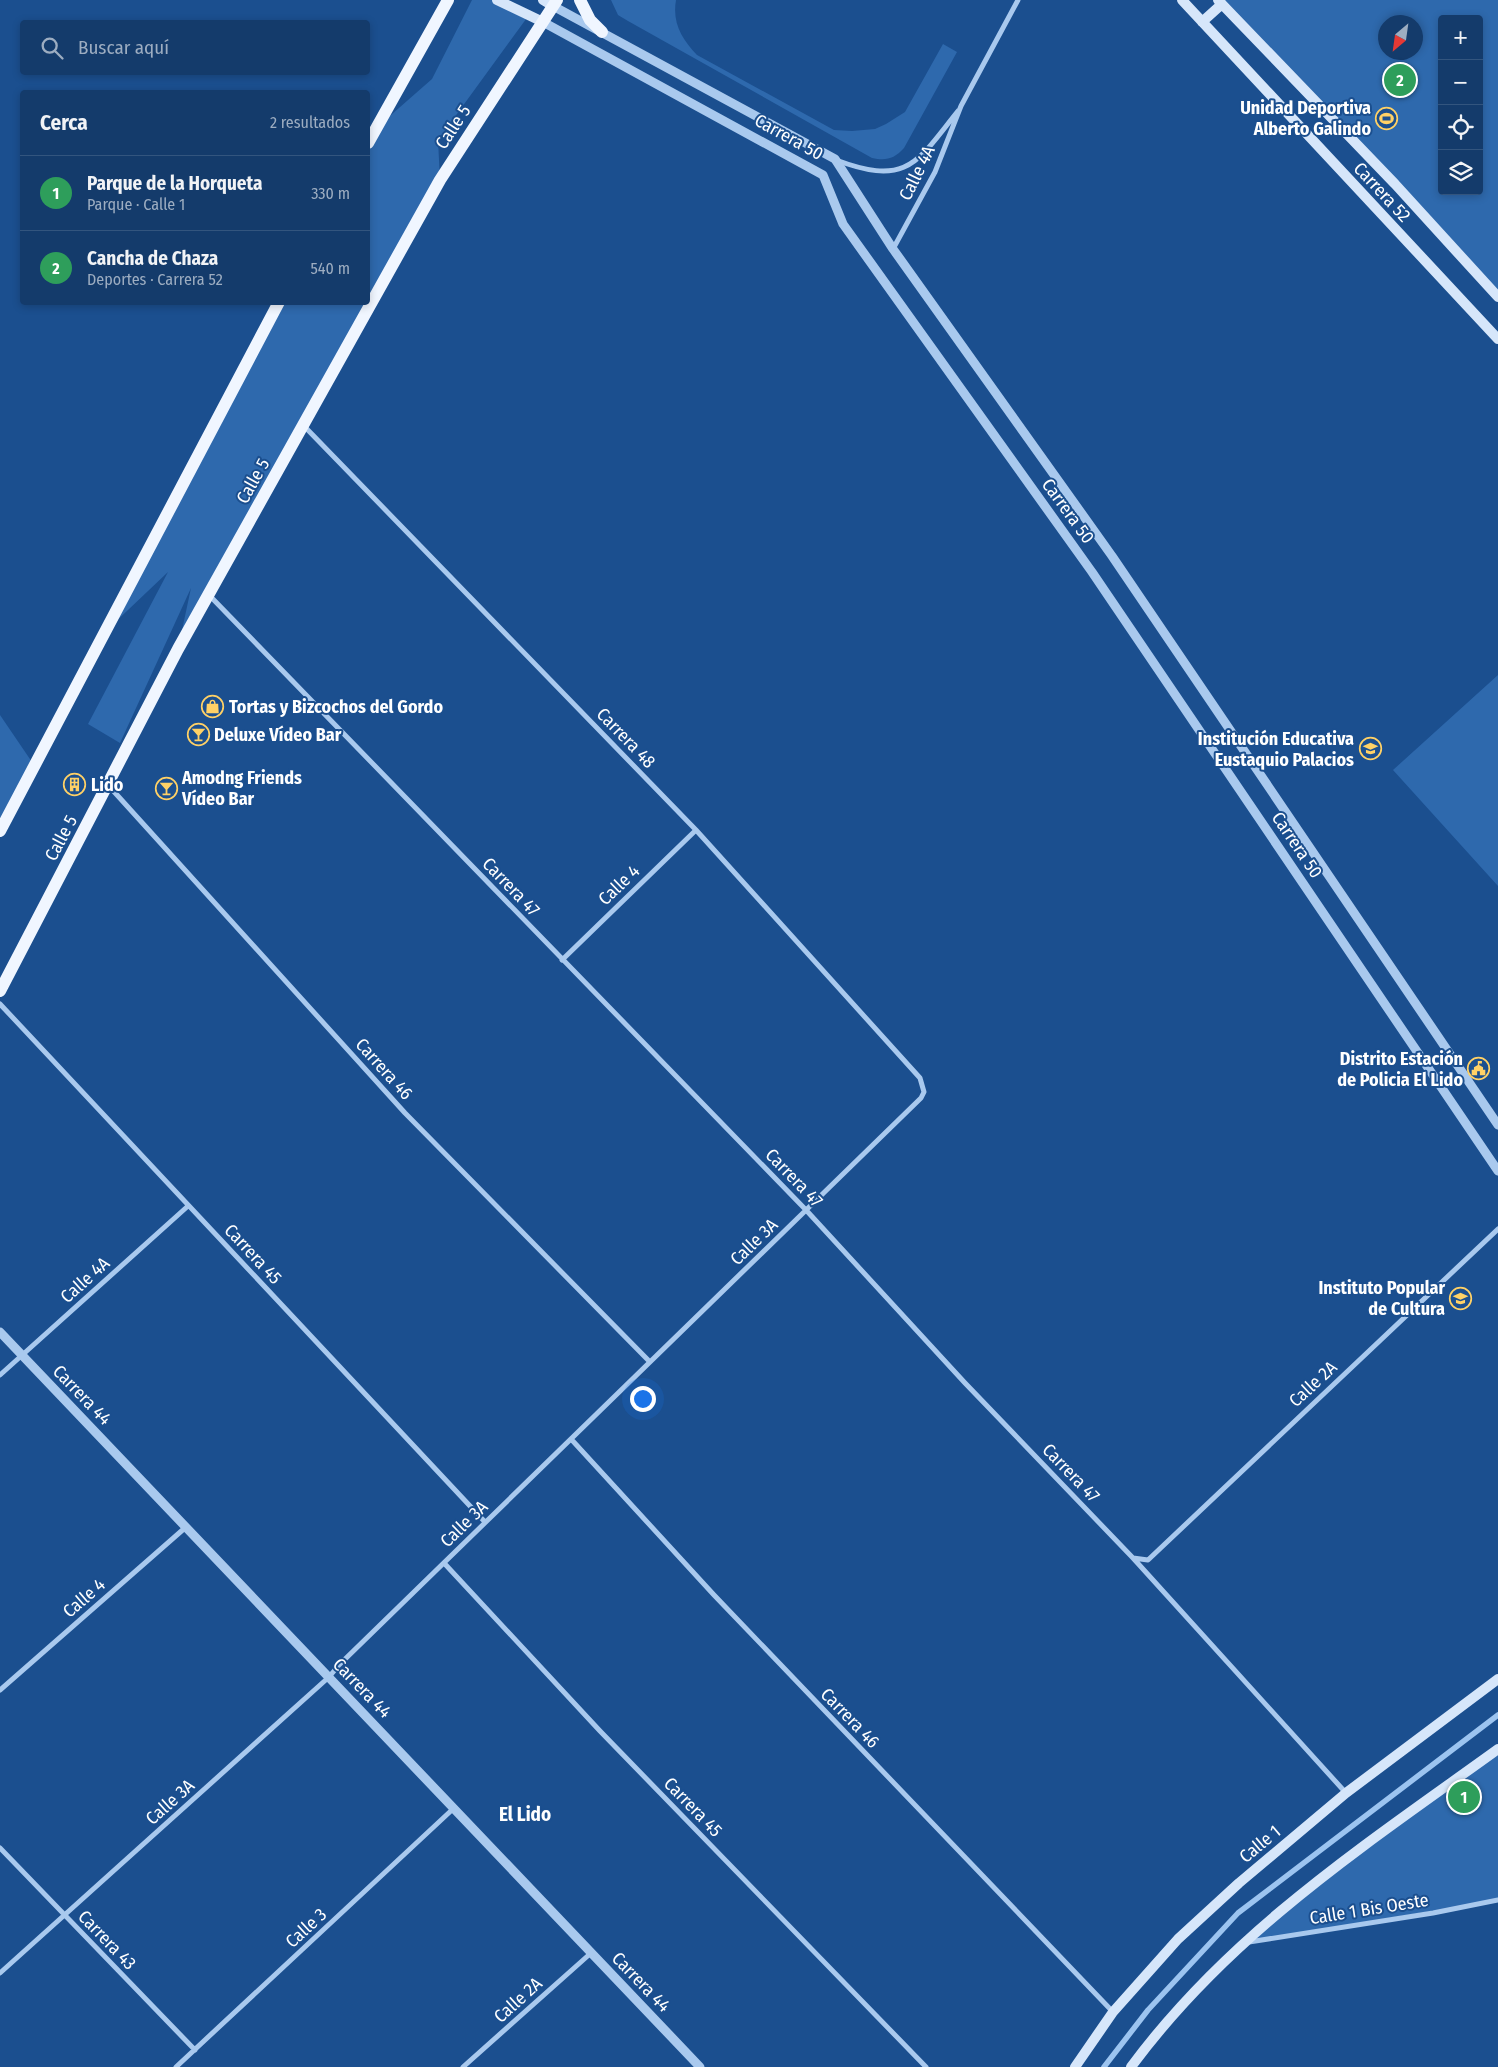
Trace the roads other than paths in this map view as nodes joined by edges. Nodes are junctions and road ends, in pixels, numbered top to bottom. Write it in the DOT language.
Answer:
graph roads {
  1 [pos="448,0"];
  2 [pos="497,0"];
  3 [pos="580,0"];
  4 [pos="1018,0"];
  5 [pos="1182,0"];
  6 [pos="551,2"];
  7 [pos="1220,2"];
  8 [pos="543,22"];
  9 [pos="1202,22"];
  10 [pos="602,32"];
  11 [pos="961,106"];
  12 [pos="370,138"];
  13 [pos="835,159"];
  14 [pos="893,249"];
  15 [pos="1498,297"];
  16 [pos="277,305"];
  17 [pos="1498,339"];
  18 [pos="304,426"];
  19 [pos="208,594"];
  20 [pos="108,785"];
  21 [pos="696,830"];
  22 [pos="0,831"];
  23 [pos="562,960"];
  24 [pos="0,990"];
  25 [pos="0,1004"];
  26 [pos="920,1078"];
  27 [pos="1498,1126"];
  28 [pos="1498,1171"];
  29 [pos="188,1206"];
  30 [pos="806,1210"];
  31 [pos="1498,1229"];
  32 [pos="0,1332"];
  33 [pos="22,1355"];
  34 [pos="650,1362"];
  35 [pos="0,1375"];
  36 [pos="571,1439"];
  37 [pos="485,1522"];
  38 [pos="186,1527"];
  39 [pos="1132,1558"];
  40 [pos="1148,1560"];
  41 [pos="444,1563"];
  42 [pos="1148,1575"];
  43 [pos="329,1677"];
  44 [pos="1498,1679"];
  45 [pos="0,1690"];
  46 [pos="1498,1749"];
  47 [pos="1346,1793"];
  48 [pos="454,1808"];
  49 [pos="0,1848"];
  50 [pos="1498,1900"];
  51 [pos="65,1915"];
  52 [pos="1243,1942"];
  53 [pos="591,1953"];
  54 [pos="0,1973"];
  55 [pos="1113,2012"];
  56 [pos="194,2050"];
  57 [pos="176,2067"];
  58 [pos="463,2067"];
  59 [pos="700,2067"];
  60 [pos="926,2067"];
  61 [pos="1075,2067"];
  62 [pos="1131,2067"];
  1 -- 12 [label="main road"];
  2 -- 8 [label="main road, Carrera 50"];
  3 -- 10 [label="main road"];
  4 -- 11 [label="street, Calle 4A"];
  5 -- 9 [label="main road, Carrera 52"];
  6 -- 8 [label="main road, Calle 5"];
  6 -- 10 [label="street, Carrera 50"];
  7 -- 9 [label="main road"];
  7 -- 15 [label="main road, Carrera 52"];
  8 -- 18 [label="main road, Calle 5"];
  8 -- 28 [label="street, Carrera 50"];
  9 -- 17 [label="main road, Carrera 52"];
  10 -- 13 [label="street, Carrera 50"];
  11 -- 13 [label="street, Calle 4A"];
  11 -- 14 [label="street, Calle 4A"];
  13 -- 14 [label="street, Carrera 50"];
  14 -- 27 [label="street, Carrera 50"];
  16 -- 22 [label="main road"];
  18 -- 19 [label="main road, Calle 5"];
  18 -- 21 [label="street, Carrera 48"];
  19 -- 20 [label="main road, Calle 5"];
  19 -- 23 [label="street, Carrera 47"];
  20 -- 24 [label="main road, Calle 5"];
  20 -- 34 [label="street, Carrera 46"];
  21 -- 23 [label="street, Calle 4"];
  21 -- 26 [label="street, Carrera 48"];
  23 -- 30 [label="street, Carrera 47"];
  25 -- 29 [label="street, Carrera 45"];
  26 -- 30 [label="street, Calle 3A"];
  29 -- 33 [label="street, Calle 4A"];
  29 -- 37 [label="street, Carrera 45"];
  30 -- 34 [label="street, Calle 3A"];
  30 -- 39 [label="street, Carrera 47"];
  31 -- 40 [label="street, Calle 2A"];
  32 -- 33 [label="street, Carrera 44"];
  33 -- 35 [label="street, Calle 4A"];
  33 -- 38 [label="street, Carrera 44"];
  34 -- 36 [label="street, Calle 3A"];
  36 -- 37 [label="street, Calle 3A"];
  36 -- 55 [label="street, Carrera 46"];
  37 -- 41 [label="street, Calle 3A"];
  38 -- 43 [label="street, Carrera 44"];
  38 -- 45 [label="street, Calle 4"];
  39 -- 40 [label="street"];
  39 -- 42 [label="street, Carrera 47"];
  40 -- 42 [label="street"];
  41 -- 43 [label="street, Calle 3A"];
  41 -- 60 [label="street, Carrera 45"];
  42 -- 47 [label="street, Carrera 47"];
  43 -- 48 [label="street, Carrera 44"];
  43 -- 51 [label="street, Calle 3A"];
  44 -- 47 [label="main road, Calle 1"];
  46 -- 52 [label="main road"];
  47 -- 55 [label="main road, Calle 1"];
  48 -- 53 [label="street, Carrera 44"];
  48 -- 56 [label="street, Calle 3"];
  49 -- 51 [label="street, Carrera 43"];
  50 -- 52 [label="street, Calle 1 Bis Oeste"];
  51 -- 54 [label="street, Calle 3A"];
  51 -- 56 [label="street, Carrera 43"];
  52 -- 62 [label="main road"];
  53 -- 58 [label="street, Calle 2A"];
  53 -- 59 [label="street, Carrera 44"];
  55 -- 61 [label="main road, Calle 1"];
  56 -- 57 [label="street, Calle 3"];
}
